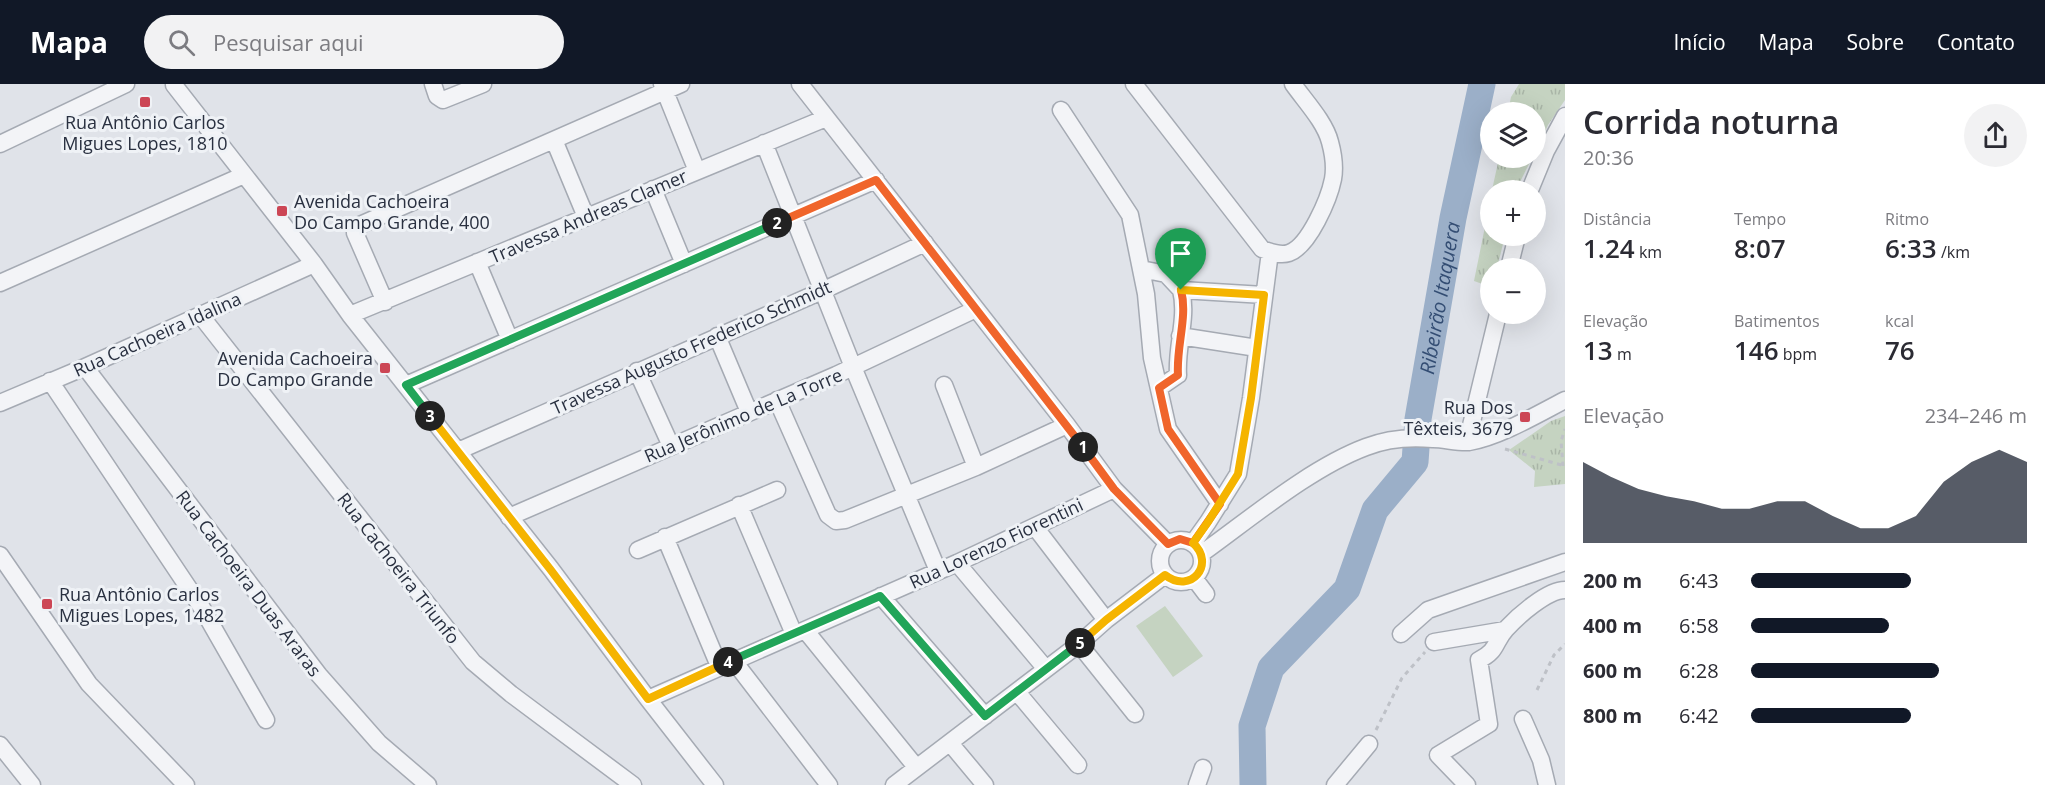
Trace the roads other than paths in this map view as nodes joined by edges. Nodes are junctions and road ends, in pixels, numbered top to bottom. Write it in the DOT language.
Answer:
graph roads {
  1 [pos="126,84"];
  2 [pos="159,84"];
  3 [pos="175,84"];
  4 [pos="433,84"];
  5 [pos="483,84"];
  6 [pos="681,84"];
  7 [pos="800,84"];
  8 [pos="1134,84"];
  9 [pos="1293,84"];
  10 [pos="663,87"];
  11 [pos="1061,110"];
  12 [pos="1565,116"];
  13 [pos="826,118"];
  14 [pos="554,140"];
  15 [pos="764,143"];
  16 [pos="0,144"];
  17 [pos="697,171"];
  18 [pos="244,175"];
  19 [pos="876,180"];
  20 [pos="1534,180"];
  21 [pos="653,189"];
  22 [pos="793,216"];
  23 [pos="586,217"];
  24 [pos="925,243"];
  25 [pos="1270,252"];
  26 [pos="477,262"];
  27 [pos="314,264"];
  28 [pos="684,264"];
  29 [pos="1141,269"];
  30 [pos="0,283"];
  31 [pos="824,290"];
  32 [pos="1181,290"];
  33 [pos="1264,295"];
  34 [pos="385,302"];
  35 [pos="976,309"];
  36 [pos="350,315"];
  37 [pos="201,316"];
  38 [pos="1496,324"];
  39 [pos="717,336"];
  40 [pos="1180,336"];
  41 [pos="510,340"];
  42 [pos="1257,348"];
  43 [pos="85,367"];
  44 [pos="853,368"];
  45 [pos="637,371"];
  46 [pos="50,381"];
  47 [pos="406,385"];
  48 [pos="944,385"];
  49 [pos="1159,388"];
  50 [pos="777,400"];
  51 [pos="1565,400"];
  52 [pos="0,403"];
  53 [pos="749,412"];
  54 [pos="1067,425"];
  55 [pos="1467,442"];
  56 [pos="671,446"];
  57 [pos="458,451"];
  58 [pos="976,467"];
  59 [pos="1114,489"];
  60 [pos="777,490"];
  61 [pos="907,496"];
  62 [pos="1220,504"];
  63 [pos="739,505"];
  64 [pos="509,517"];
  65 [pos="1035,527"];
  66 [pos="665,537"];
  67 [pos="1168,544"];
  68 [pos="1197,548"];
  69 [pos="638,550"];
  70 [pos="0,555"];
  71 [pos="1565,562"];
  72 [pos="957,563"];
  73 [pos="938,571"];
  74 [pos="1165,575"];
  75 [pos="1194,578"];
  76 [pos="1565,590"];
  77 [pos="1206,594"];
  78 [pos="880,596"];
  79 [pos="1106,620"];
  80 [pos="1505,630"];
  81 [pos="800,632"];
  82 [pos="1401,634"];
  83 [pos="1434,642"];
  84 [pos="1079,644"];
  85 [pos="726,663"];
  86 [pos="1046,669"];
  87 [pos="1017,692"];
  88 [pos="648,699"];
  89 [pos="1135,714"];
  90 [pos="985,716"];
  91 [pos="1523,719"];
  92 [pos="266,720"];
  93 [pos="950,743"];
  94 [pos="1369,744"];
  95 [pos="0,745"];
  96 [pos="1078,765"];
  97 [pos="916,767"];
  98 [pos="1203,768"];
  99 [pos="32,785"];
  100 [pos="186,785"];
  101 [pos="428,785"];
  102 [pos="633,785"];
  103 [pos="716,785"];
  104 [pos="829,785"];
  105 [pos="894,785"];
  106 [pos="985,785"];
  107 [pos="1197,785"];
  108 [pos="1335,785"];
  109 [pos="1467,785"];
  110 [pos="1547,785"];
  1 -- 16 [label="street"];
  2 -- 3 [label="street"];
  3 -- 18 [label="street"];
  4 -- 5 [label="street"];
  6 -- 10 [label="street"];
  7 -- 13 [label="street"];
  8 -- 25 [label="street"];
  9 -- 25 [label="street"];
  10 -- 14 [label="street"];
  10 -- 17 [label="street"];
  11 -- 29 [label="street"];
  12 -- 20 [label="street"];
  13 -- 15 [label="street, Travessa Andreas Clamer"];
  13 -- 19 [label="street"];
  14 -- 23 [label="street"];
  14 -- 34 [label="street"];
  15 -- 17 [label="street, Travessa Andreas Clamer"];
  15 -- 22 [label="street"];
  17 -- 21 [label="street, Travessa Andreas Clamer"];
  18 -- 27 [label="street"];
  18 -- 30 [label="street"];
  19 -- 22 [label="street"];
  19 -- 24 [label="street"];
  21 -- 23 [label="street, Travessa Andreas Clamer"];
  21 -- 28 [label="street"];
  22 -- 28 [label="street"];
  22 -- 31 [label="street"];
  23 -- 26 [label="street, Travessa Andreas Clamer"];
  24 -- 31 [label="street, Travessa Augusto Frederico Schmidt"];
  24 -- 35 [label="street"];
  25 -- 33 [label="street"];
  26 -- 34 [label="street, Travessa Andreas Clamer"];
  26 -- 41 [label="street"];
  27 -- 36 [label="street"];
  27 -- 37 [label="street, Rua Cachoeira Idalina"];
  28 -- 41 [label="street"];
  29 -- 32 [label="street"];
  29 -- 49 [label="street"];
  31 -- 39 [label="street, Travessa Augusto Frederico Schmidt"];
  31 -- 44 [label="street"];
  32 -- 33 [label="street"];
  32 -- 40 [label="street"];
  33 -- 42 [label="street"];
  34 -- 36 [label="street, Travessa Andreas Clamer"];
  35 -- 44 [label="street, Rua Jerônimo de La Torre"];
  35 -- 54 [label="street"];
  36 -- 47 [label="street"];
  37 -- 43 [label="street, Rua Cachoeira Idalina"];
  37 -- 102 [label="street, Rua Cachoeira Triunfo"];
  38 -- 55 [label="street"];
  39 -- 45 [label="street, Travessa Augusto Frederico Schmidt"];
  39 -- 53 [label="street"];
  40 -- 42 [label="street"];
  40 -- 49 [label="street"];
  41 -- 47 [label="street"];
  42 -- 62 [label="street"];
  43 -- 46 [label="street, Rua Cachoeira Idalina"];
  43 -- 101 [label="street, Rua Cachoeira Duas Araras"];
  44 -- 50 [label="street, Rua Jerônimo de La Torre"];
  44 -- 61 [label="street"];
  45 -- 56 [label="street"];
  45 -- 57 [label="street, Travessa Augusto Frederico Schmidt"];
  46 -- 52 [label="street, Rua Cachoeira Idalina"];
  46 -- 92 [label="street"];
  47 -- 57 [label="street"];
  48 -- 58 [label="street"];
  49 -- 62 [label="street"];
  50 -- 53 [label="street, Rua Jerônimo de La Torre"];
  50 -- 61 [label="street"];
  51 -- 55 [label="street"];
  53 -- 56 [label="street, Rua Jerônimo de La Torre"];
  54 -- 58 [label="street"];
  54 -- 59 [label="street"];
  55 -- 68 [label="street"];
  56 -- 64 [label="street, Rua Jerônimo de La Torre"];
  57 -- 64 [label="street"];
  58 -- 61 [label="street"];
  59 -- 65 [label="street, Rua Lorenzo Fiorentini"];
  59 -- 67 [label="street"];
  60 -- 63 [label="street"];
  61 -- 73 [label="street"];
  62 -- 68 [label="street"];
  63 -- 66 [label="street"];
  63 -- 81 [label="street"];
  64 -- 88 [label="street"];
  65 -- 72 [label="street, Rua Lorenzo Fiorentini"];
  65 -- 79 [label="street"];
  66 -- 69 [label="street"];
  66 -- 85 [label="street"];
  67 -- 68 [label="street"];
  67 -- 74 [label="street"];
  68 -- 75 [label="street"];
  70 -- 100 [label="street"];
  71 -- 82 [label="street"];
  72 -- 73 [label="street, Rua Lorenzo Fiorentini"];
  72 -- 86 [label="street"];
  73 -- 78 [label="street, Rua Lorenzo Fiorentini"];
  74 -- 75 [label="street"];
  74 -- 79 [label="street"];
  75 -- 77 [label="street"];
  76 -- 80 [label="street"];
  78 -- 81 [label="street, Rua Lorenzo Fiorentini"];
  78 -- 90 [label="street"];
  79 -- 84 [label="street"];
  80 -- 83 [label="street"];
  80 -- 109 [label="street"];
  81 -- 85 [label="street, Rua Lorenzo Fiorentini"];
  81 -- 97 [label="street"];
  84 -- 86 [label="street"];
  84 -- 89 [label="street"];
  85 -- 88 [label="street, Rua Lorenzo Fiorentini"];
  85 -- 104 [label="street"];
  86 -- 87 [label="street"];
  87 -- 90 [label="street"];
  87 -- 96 [label="street"];
  88 -- 103 [label="street"];
  90 -- 93 [label="street"];
  91 -- 110 [label="street"];
  93 -- 97 [label="street"];
  93 -- 106 [label="street"];
  94 -- 108 [label="street"];
  95 -- 99 [label="street"];
  97 -- 105 [label="street"];
  98 -- 107 [label="street"];
}
